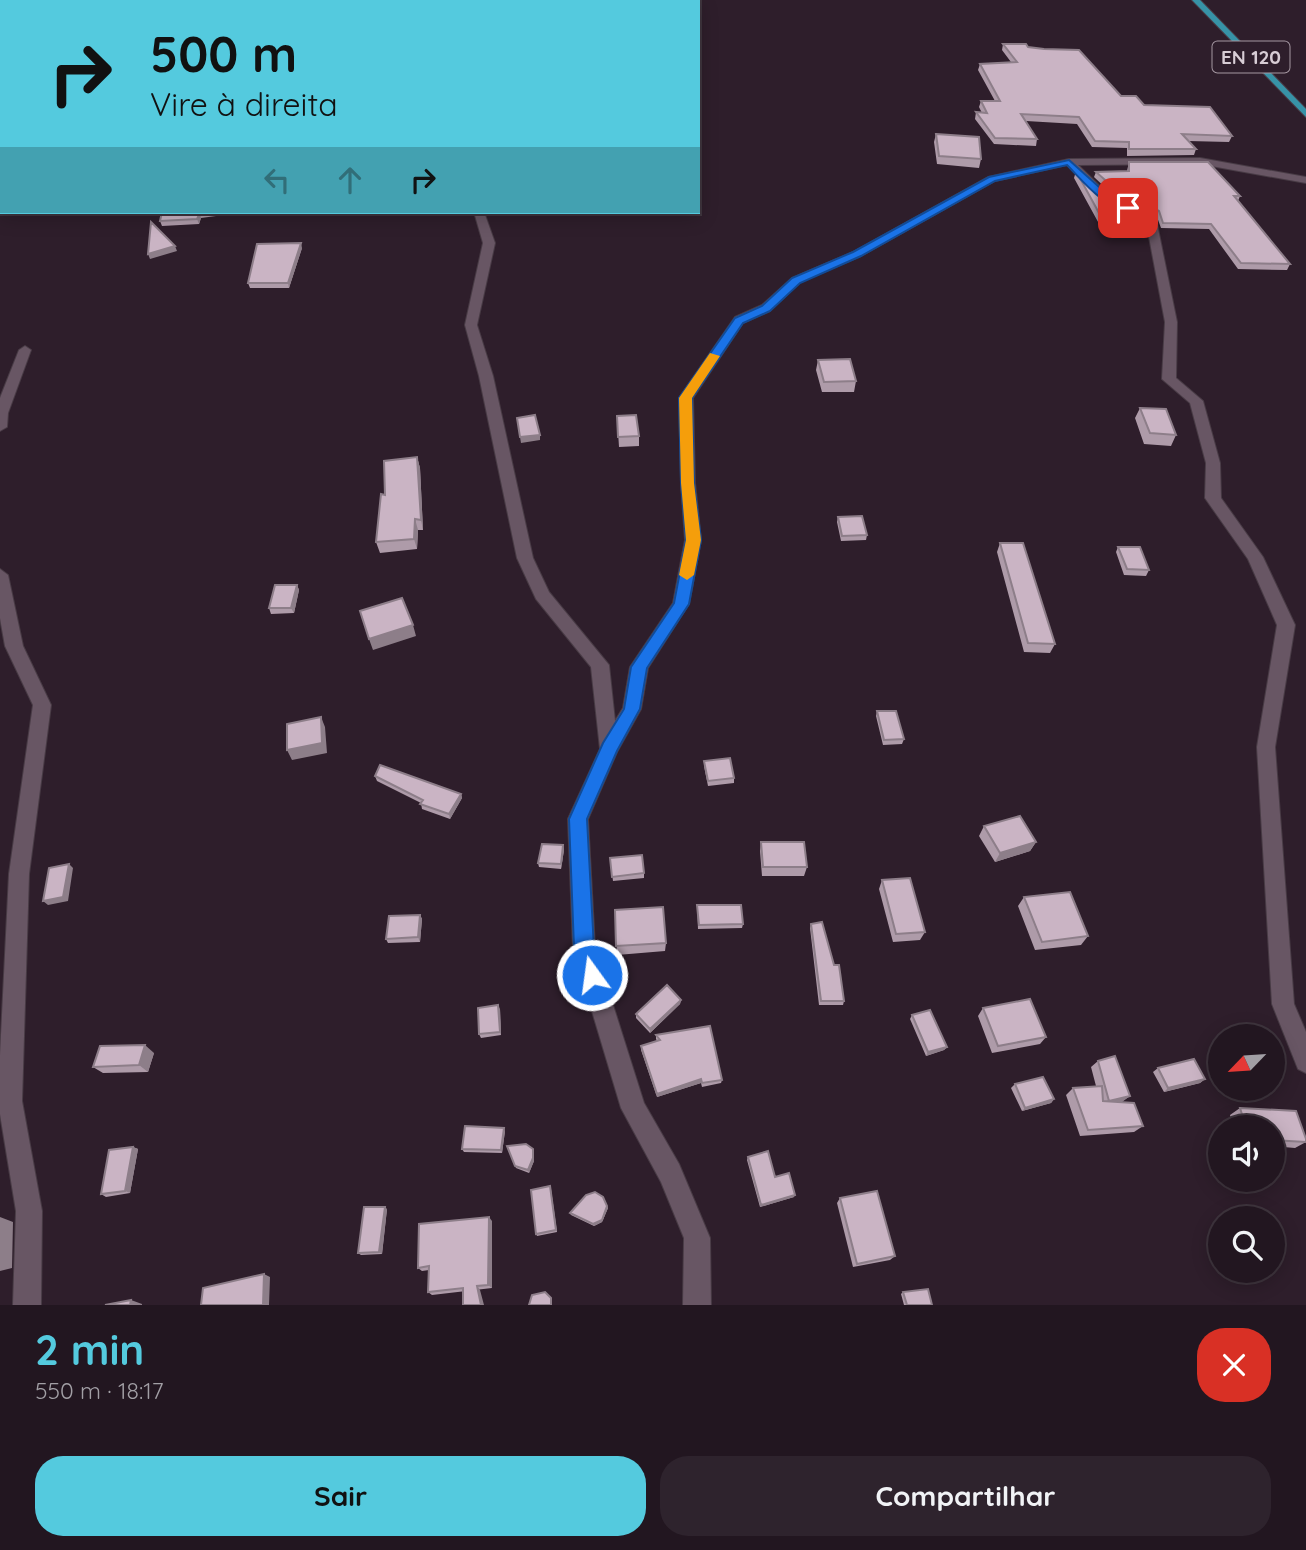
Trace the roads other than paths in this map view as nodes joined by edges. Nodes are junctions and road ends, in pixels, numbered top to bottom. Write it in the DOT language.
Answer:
graph roads {
  1 [pos="1196,0"];
  2 [pos="1306,114"];
  3 [pos="1069,162"];
  4 [pos="1306,180"];
  5 [pos="481,214"];
  6 [pos="25,350"];
  7 [pos="0,427"];
  8 [pos="0,575"];
  9 [pos="609,748"];
  10 [pos="1306,1061"];
  11 [pos="27,1305"];
  12 [pos="697,1305"];
  1 -- 2 [label="main road, EN 120"];
  3 -- 4 [label="street"];
  3 -- 9 [label="street"];
  3 -- 10 [label="street"];
  5 -- 9 [label="street"];
  6 -- 7 [label="street"];
  8 -- 11 [label="street"];
  9 -- 12 [label="street"];
}
